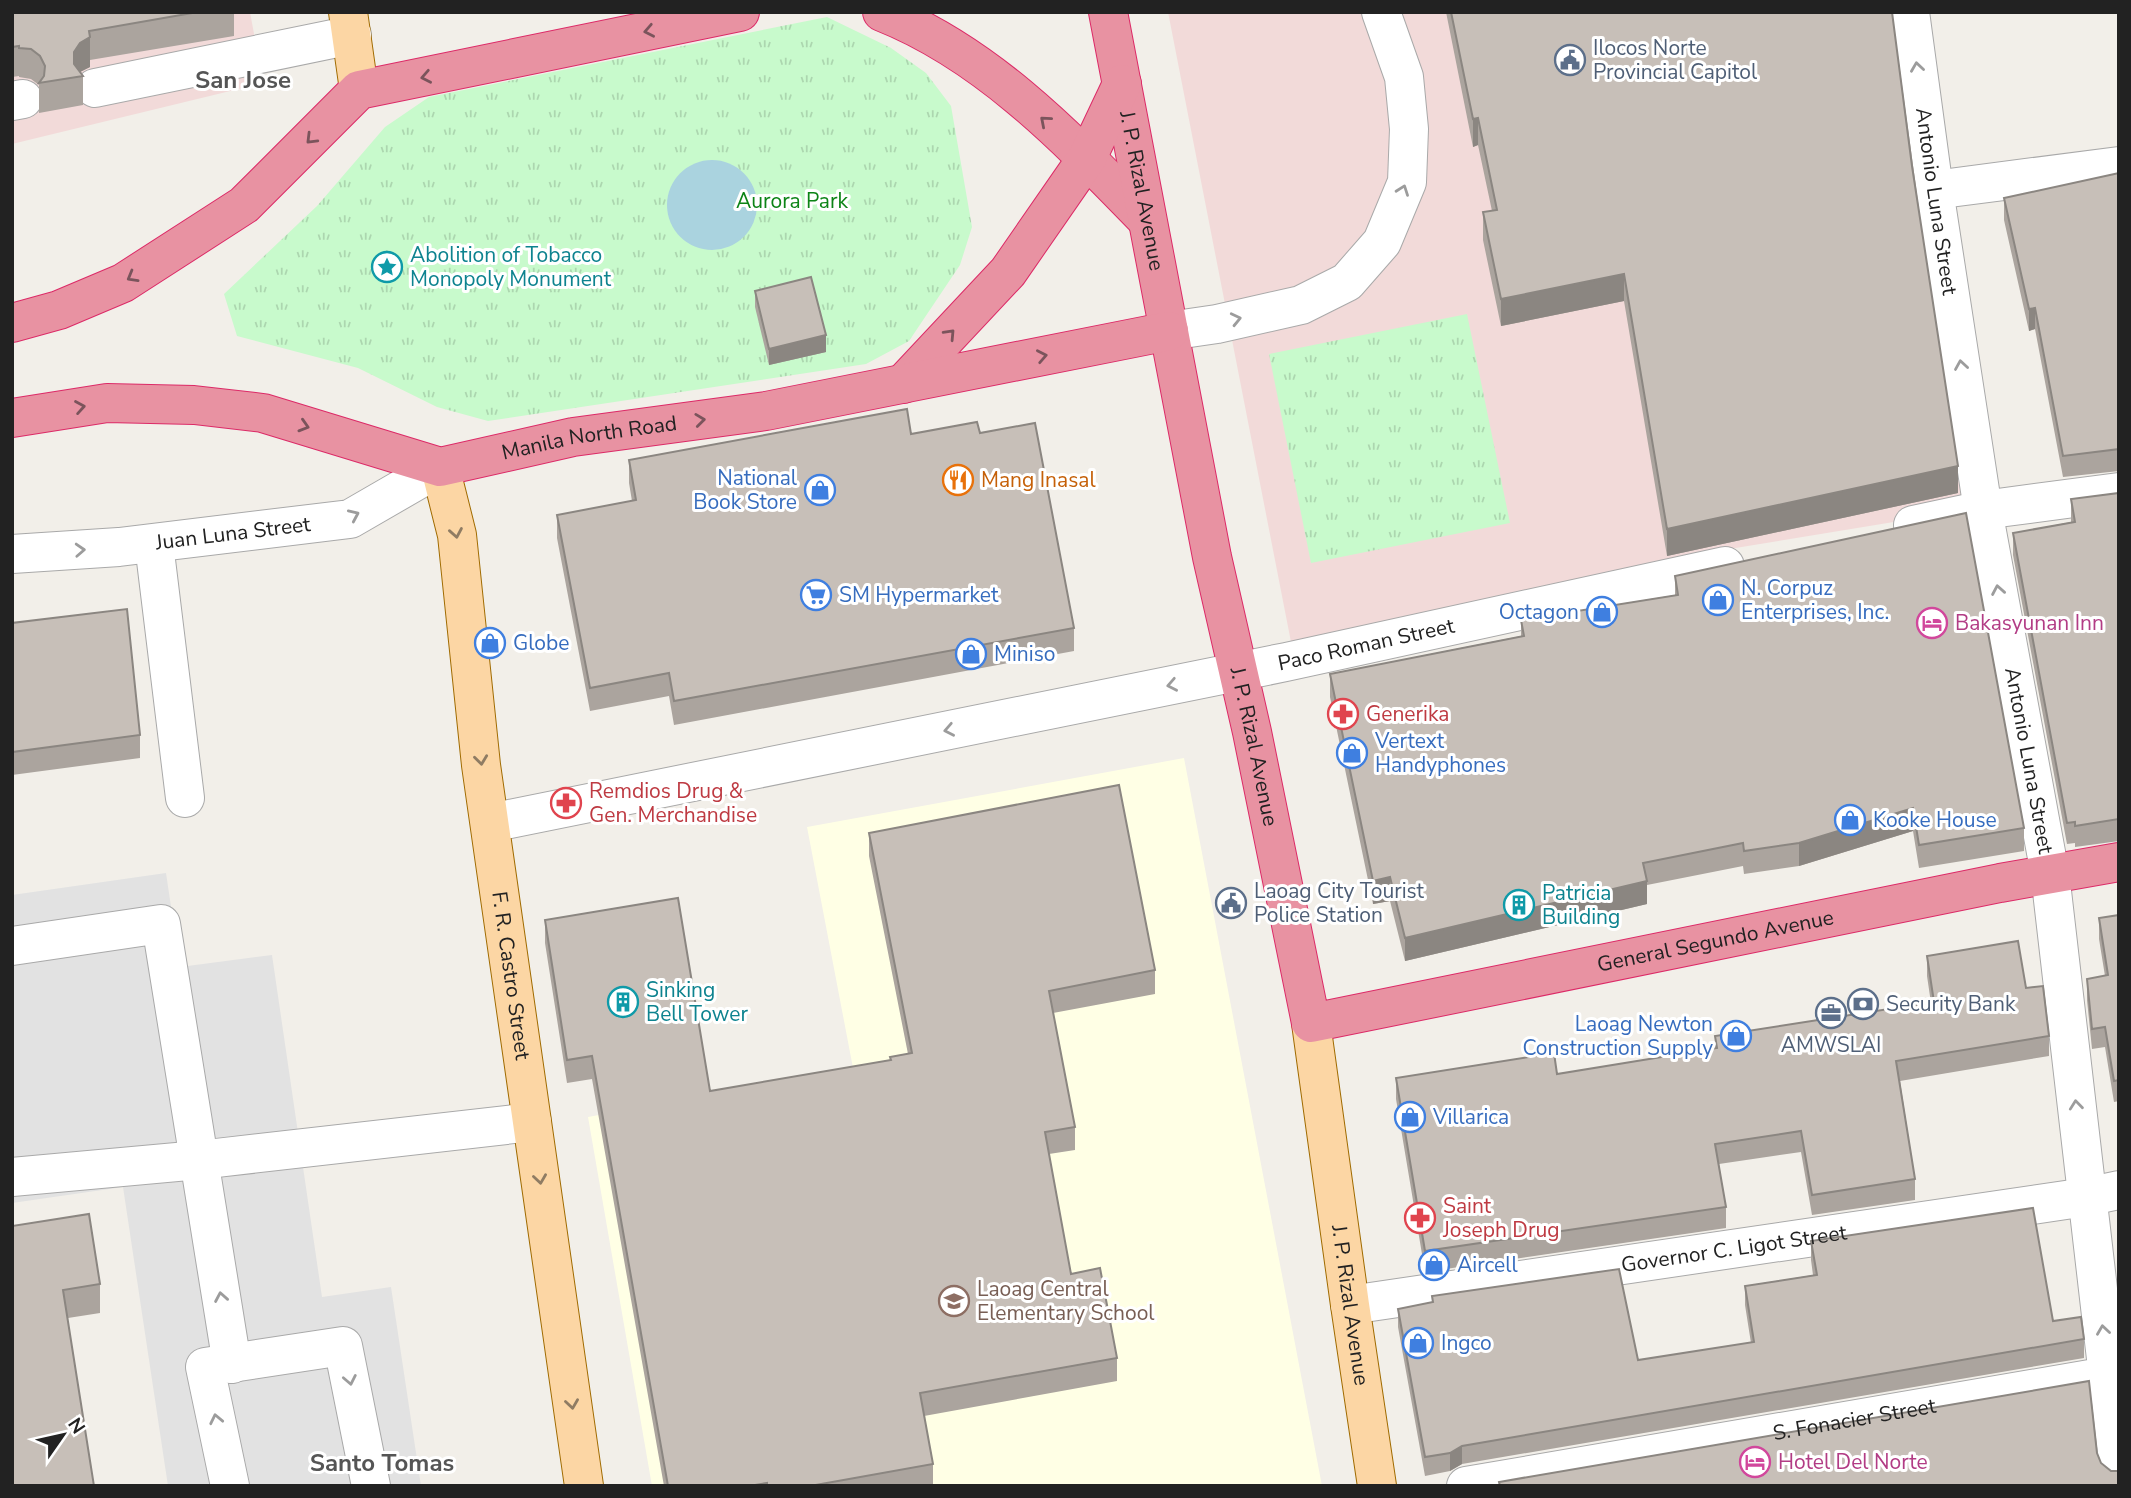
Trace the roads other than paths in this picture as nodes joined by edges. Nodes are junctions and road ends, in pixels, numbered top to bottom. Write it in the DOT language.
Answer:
graph roads {
  1 [pos="740,12"];
  2 [pos="882,12"];
  3 [pos="1108,12"];
  4 [pos="1381,12"];
  5 [pos="1910,12"];
  6 [pos="350,24"];
  7 [pos="1122,84"];
  8 [pos="94,88"];
  9 [pos="359,90"];
  10 [pos="1087,158"];
  11 [pos="2119,166"];
  12 [pos="1934,190"];
  13 [pos="1147,220"];
  14 [pos="12,323"];
  15 [pos="1169,331"];
  16 [pos="903,384"];
  17 [pos="12,418"];
  18 [pos="440,467"];
  19 [pos="2119,492"];
  20 [pos="1983,510"];
  21 [pos="1874,533"];
  22 [pos="153,544"];
  23 [pos="12,554"];
  24 [pos="1765,557"];
  25 [pos="1238,671"];
  26 [pos="185,799"];
  27 [pos="490,823"];
  28 [pos="2119,862"];
  29 [pos="2050,874"];
  30 [pos="12,946"];
  31 [pos="1311,1023"];
  32 [pos="532,1122"];
  33 [pos="199,1160"];
  34 [pos="12,1177"];
  35 [pos="2102,1194"];
  36 [pos="1350,1305"];
  37 [pos="232,1364"];
  38 [pos="2114,1374"];
  39 [pos="2119,1471"];
  40 [pos="230,1486"];
  41 [pos="371,1486"];
  42 [pos="584,1486"];
  43 [pos="1377,1486"];
  44 [pos="1466,1486"];
  1 -- 9 [label="highway, one-way"];
  10 -- 2 [label="highway, one-way"];
  3 -- 7 [label="highway, J. P. Rizal Avenue"];
  15 -- 4 [label="street, one-way"];
  12 -- 5 [label="street, Antonio Luna Street, one-way"];
  6 -- 8 [label="street"];
  6 -- 9 [label="main road"];
  7 -- 10 [label="highway"];
  7 -- 13 [label="highway, J. P. Rizal Avenue"];
  9 -- 14 [label="highway, one-way"];
  10 -- 13 [label="highway"];
  16 -- 10 [label="highway, one-way"];
  11 -- 12 [label="street"];
  20 -- 12 [label="street, Antonio Luna Street, one-way"];
  13 -- 15 [label="highway, J. P. Rizal Avenue"];
  16 -- 15 [label="highway, Manila North Road, one-way"];
  15 -- 25 [label="highway, J. P. Rizal Avenue"];
  18 -- 16 [label="highway, Manila North Road, one-way"];
  17 -- 18 [label="highway, Manila North Road, one-way"];
  22 -- 18 [label="street, Juan Luna Street, one-way"];
  18 -- 27 [label="main road, F. R. Castro Street, one-way"];
  19 -- 20 [label="street"];
  20 -- 21 [label="street"];
  29 -- 20 [label="street, Antonio Luna Street, one-way"];
  23 -- 22 [label="street, Juan Luna Street, one-way"];
  22 -- 26 [label="street"];
  24 -- 25 [label="street, Paco Roman Street"];
  25 -- 27 [label="street, Paco Roman Street, one-way"];
  25 -- 31 [label="highway, J. P. Rizal Avenue"];
  27 -- 32 [label="main road, F. R. Castro Street"];
  28 -- 29 [label="highway, General Segundo Avenue"];
  29 -- 31 [label="highway, General Segundo Avenue"];
  35 -- 29 [label="street, Antonio Luna Street, one-way"];
  30 -- 33 [label="street"];
  31 -- 36 [label="main road, J. P. Rizal Avenue"];
  32 -- 33 [label="street"];
  32 -- 42 [label="main road, F. R. Castro Street, one-way"];
  33 -- 34 [label="street"];
  37 -- 33 [label="street, one-way"];
  35 -- 36 [label="street, Governor C. Ligot Street"];
  38 -- 35 [label="street, Antonio Luna Street, one-way"];
  36 -- 43 [label="main road, J. P. Rizal Avenue"];
  40 -- 37 [label="street, one-way"];
  37 -- 41 [label="street, one-way"];
  38 -- 39 [label="street, Antonio Luna Street"];
  38 -- 44 [label="street, S. Fonacier Street"];
}
